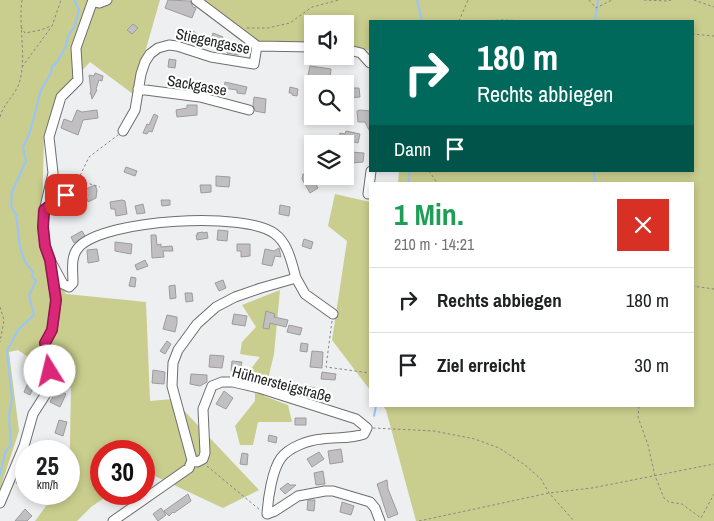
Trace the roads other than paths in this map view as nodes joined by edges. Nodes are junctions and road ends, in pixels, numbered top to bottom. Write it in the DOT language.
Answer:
graph roads {
  1 [pos="93,0"];
  2 [pos="107,0"];
  3 [pos="196,0"];
  4 [pos="257,46"];
  5 [pos="304,47"];
  6 [pos="354,52"];
  7 [pos="369,62"];
  8 [pos="138,89"];
  9 [pos="249,110"];
  10 [pos="123,131"];
  11 [pos="369,186"];
  12 [pos="368,194"];
  13 [pos="66,195"];
  14 [pos="44,210"];
  15 [pos="50,260"];
  16 [pos="296,278"];
  17 [pos="333,314"];
  18 [pos="192,460"];
  19 [pos="0,503"];
  20 [pos="265,517"];
  21 [pos="113,521"];
  22 [pos="380,521"];
  1 -- 2 [label="street"];
  1 -- 14 [label="street"];
  3 -- 4 [label="street"];
  4 -- 5 [label="street"];
  4 -- 8 [label="street, Stiegengasse"];
  6 -- 7 [label="street"];
  8 -- 9 [label="street, Sackgasse"];
  8 -- 10 [label="street, Stiegengasse"];
  11 -- 12 [label="street"];
  13 -- 14 [label="street"];
  14 -- 15 [label="street"];
  15 -- 16 [label="street"];
  15 -- 19 [label="street"];
  16 -- 17 [label="street"];
  16 -- 18 [label="street"];
  18 -- 20 [label="street, Hühnersteigstraße"];
  18 -- 21 [label="street"];
  20 -- 22 [label="street"];
}
